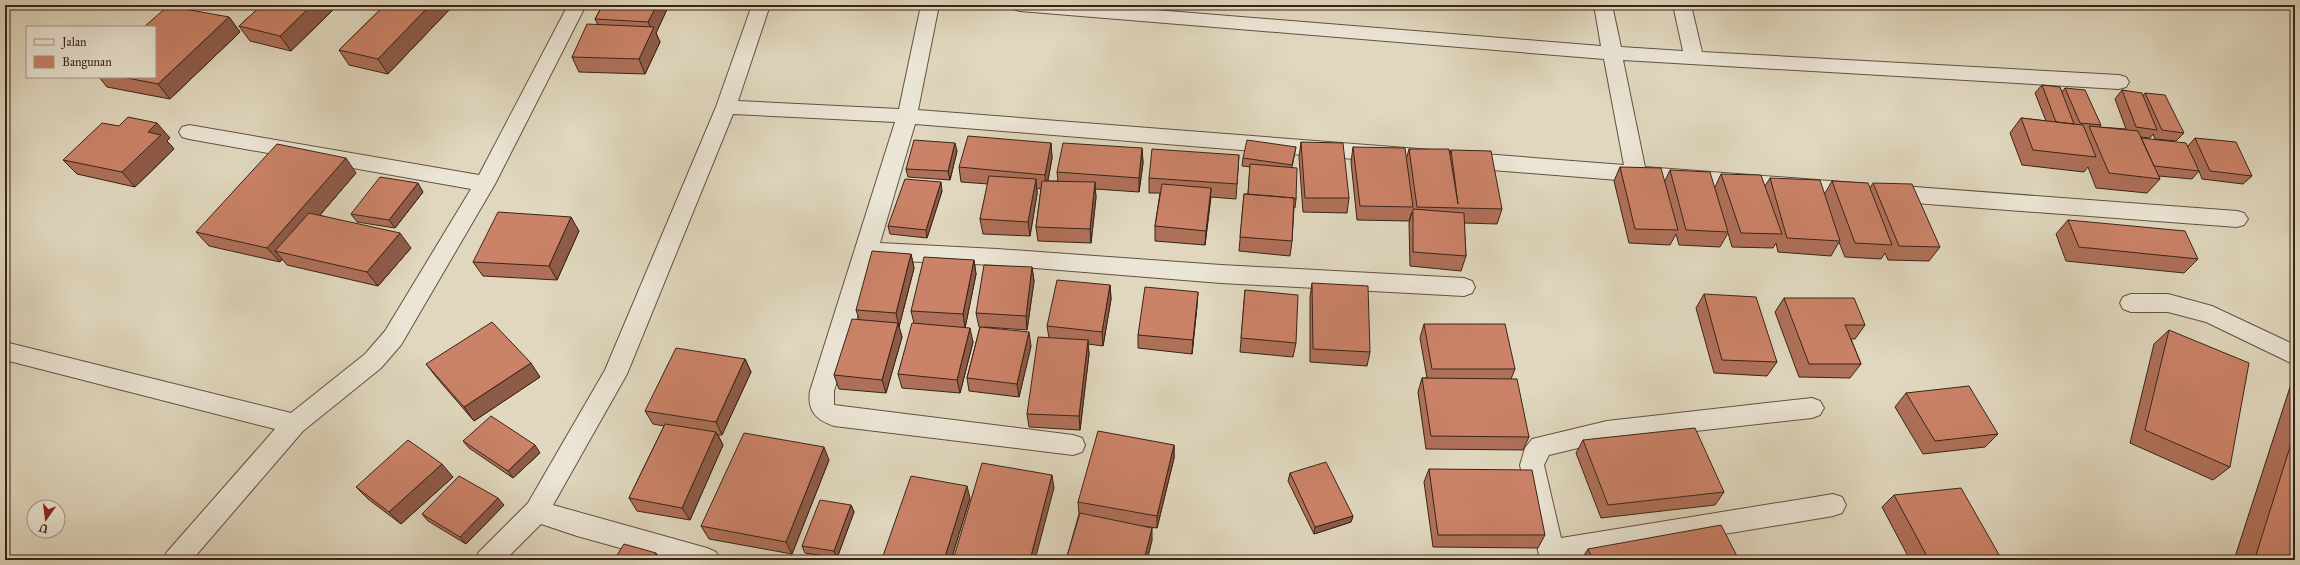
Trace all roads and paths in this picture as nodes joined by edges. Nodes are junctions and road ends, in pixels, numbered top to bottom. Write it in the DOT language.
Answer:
graph roads {
  1 [pos="576,5"];
  2 [pos="761,5"];
  3 [pos="930,5"];
  4 [pos="1020,5"];
  5 [pos="1603,5"];
  6 [pos="1682,5"];
  7 [pos="1613,53"];
  8 [pos="1694,58"];
  9 [pos="2119,82"];
  10 [pos="726,107"];
  11 [pos="907,116"];
  12 [pos="189,132"];
  13 [pos="1636,175"];
  14 [pos="485,184"];
  15 [pos="2237,218"];
  16 [pos="868,251"];
  17 [pos="1464,287"];
  18 [pos="2131,303"];
  19 [pos="5,351"];
  20 [pos="2295,356"];
  21 [pos="1812,408"];
  22 [pos="295,424"];
  23 [pos="1073,445"];
  24 [pos="1833,505"];
  25 [pos="537,511"];
  26 [pos="1552,556"];
  27 [pos="176,560"];
  28 [pos="488,560"];
  29 [pos="707,560"];
  1 -- 14 [label="street"];
  2 -- 10 [label="street"];
  3 -- 11 [label="street"];
  4 -- 7 [label="street"];
  5 -- 7 [label="street"];
  6 -- 8 [label="street"];
  7 -- 8 [label="street"];
  7 -- 13 [label="street"];
  8 -- 9 [label="street"];
  10 -- 11 [label="street"];
  10 -- 25 [label="street"];
  11 -- 13 [label="street"];
  11 -- 16 [label="street"];
  12 -- 14 [label="street"];
  13 -- 15 [label="street"];
  14 -- 22 [label="street"];
  16 -- 17 [label="street"];
  16 -- 23 [label="street"];
  18 -- 20 [label="street"];
  19 -- 22 [label="street"];
  21 -- 26 [label="street"];
  22 -- 27 [label="street"];
  24 -- 26 [label="street"];
  25 -- 28 [label="street"];
  25 -- 29 [label="street"];
}
